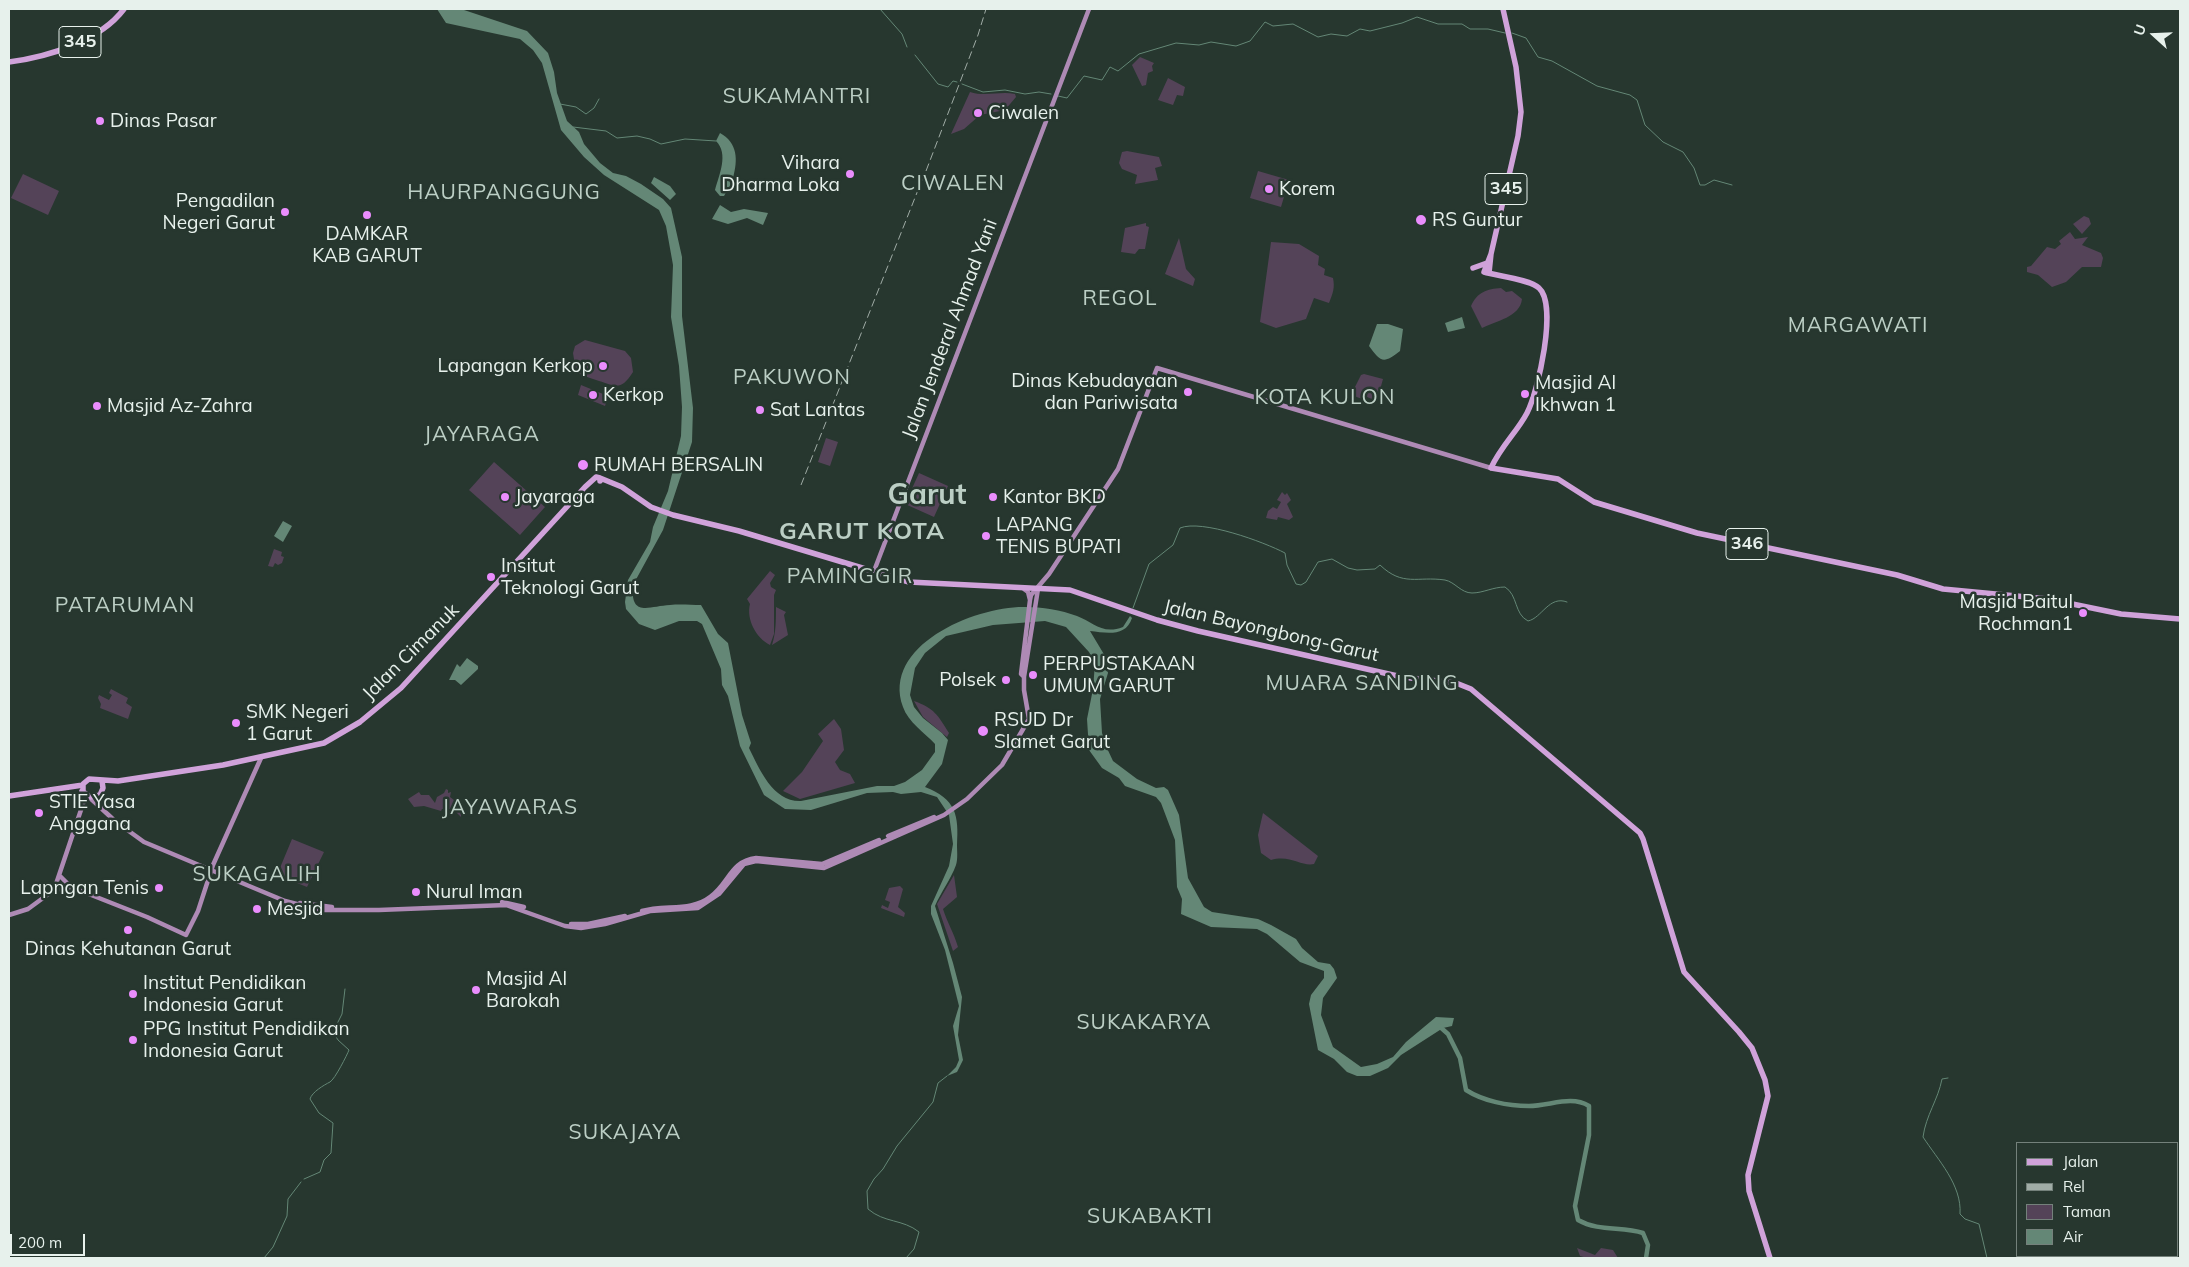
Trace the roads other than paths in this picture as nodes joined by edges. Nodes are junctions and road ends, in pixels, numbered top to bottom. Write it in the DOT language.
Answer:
graph roads {
  1 [pos="124,9"];
  2 [pos="1089,9"];
  3 [pos="1503,9"];
  4 [pos="9,62"];
  5 [pos="1489,263"];
  6 [pos="1473,268"];
  7 [pos="1497,276"];
  8 [pos="1491,468"];
  9 [pos="874,571"];
  10 [pos="1024,589"];
  11 [pos="1038,589"];
  12 [pos="1030,600"];
  13 [pos="1032,607"];
  14 [pos="2180,619"];
  15 [pos="261,758"];
  16 [pos="83,785"];
  17 [pos="103,785"];
  18 [pos="70,788"];
  19 [pos="100,795"];
  20 [pos="9,796"];
  21 [pos="88,796"];
  22 [pos="99,804"];
  23 [pos="212,869"];
  24 [pos="60,876"];
  25 [pos="71,887"];
  26 [pos="54,890"];
  27 [pos="9,915"];
  28 [pos="1770,1258"];
  1 -- 4 [label="main road, 345"];
  2 -- 9 [label="main road, Jalan Jenderal Ahmad Yani"];
  3 -- 5 [label="main road, 345"];
  5 -- 6 [label="main road"];
  5 -- 7 [label="main road, 345"];
  5 -- 7 [label="main road, 345"];
  7 -- 8 [label="main road, 345"];
  8 -- 11 [label="main road"];
  8 -- 14 [label="main road, 346"];
  9 -- 10 [label="main road, Jalan Cimanuk"];
  9 -- 15 [label="main road, Jalan Cimanuk"];
  10 -- 11 [label="main road, Jalan Cimanuk"];
  10 -- 12 [label="main road"];
  11 -- 12 [label="main road"];
  11 -- 13 [label="main road"];
  11 -- 28 [label="main road, Jalan Bayongbong-Garut"];
  12 -- 13 [label="main road"];
  13 -- 23 [label="main road"];
  15 -- 17 [label="main road, Jalan Cimanuk"];
  15 -- 23 [label="main road"];
  16 -- 17 [label="main road"];
  16 -- 18 [label="main road"];
  16 -- 21 [label="main road"];
  17 -- 19 [label="main road"];
  18 -- 20 [label="main road"];
  18 -- 21 [label="main road"];
  19 -- 21 [label="main road"];
  19 -- 22 [label="main road"];
  21 -- 22 [label="main road"];
  21 -- 24 [label="main road"];
  22 -- 23 [label="main road"];
  23 -- 25 [label="main road"];
  24 -- 25 [label="main road"];
  24 -- 26 [label="main road"];
  25 -- 26 [label="main road"];
  26 -- 27 [label="main road"];
}
